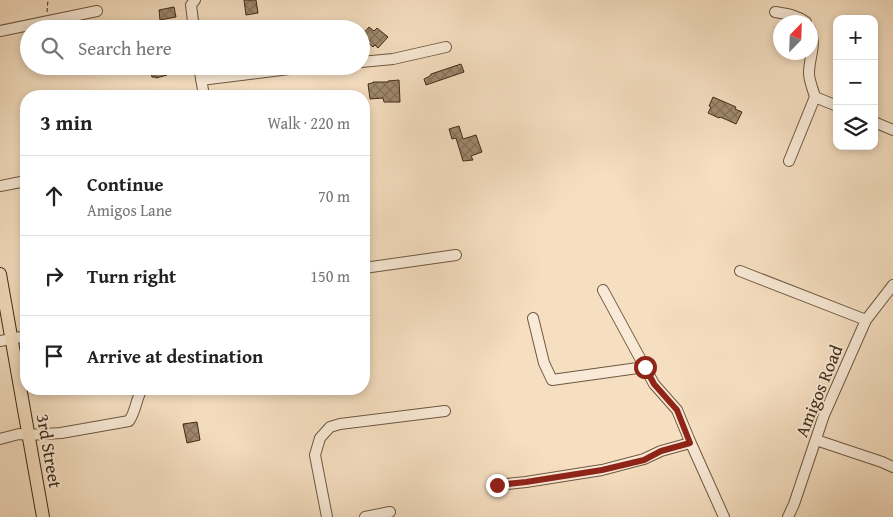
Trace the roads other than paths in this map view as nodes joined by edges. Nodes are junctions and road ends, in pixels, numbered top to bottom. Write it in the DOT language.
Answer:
graph roads {
  1 [pos="195,0"];
  2 [pos="97,11"];
  3 [pos="775,12"];
  4 [pos="790,15"];
  5 [pos="51,20"];
  6 [pos="193,20"];
  7 [pos="20,27"];
  8 [pos="0,31"];
  9 [pos="446,47"];
  10 [pos="811,60"];
  11 [pos="370,61"];
  12 [pos="200,75"];
  13 [pos="241,75"];
  14 [pos="201,80"];
  15 [pos="203,90"];
  16 [pos="815,97"];
  17 [pos="835,105"];
  18 [pos="878,124"];
  19 [pos="893,130"];
  20 [pos="789,161"];
  21 [pos="20,182"];
  22 [pos="0,186"];
  23 [pos="456,255"];
  24 [pos="370,267"];
  25 [pos="740,271"];
  26 [pos="0,274"];
  27 [pos="893,285"];
  28 [pos="603,290"];
  29 [pos="2,293"];
  30 [pos="533,318"];
  31 [pos="866,320"];
  32 [pos="20,337"];
  33 [pos="6,340"];
  34 [pos="645,367"];
  35 [pos="139,395"];
  36 [pos="445,411"];
  37 [pos="28,435"];
  38 [pos="0,439"];
  39 [pos="816,440"];
  40 [pos="690,443"];
  41 [pos="893,466"];
  42 [pos="497,485"];
  43 [pos="390,512"];
  44 [pos="43,517"];
  45 [pos="327,517"];
  46 [pos="365,517"];
  47 [pos="724,517"];
  48 [pos="788,517"];
  1 -- 6 [label="street"];
  2 -- 5 [label="street"];
  3 -- 4 [label="street"];
  7 -- 8 [label="street"];
  9 -- 11 [label="street"];
  10 -- 16 [label="street"];
  12 -- 14 [label="street"];
  13 -- 14 [label="street"];
  14 -- 15 [label="street"];
  16 -- 17 [label="street"];
  16 -- 20 [label="street"];
  18 -- 19 [label="street"];
  21 -- 22 [label="street"];
  23 -- 24 [label="street"];
  25 -- 31 [label="street"];
  26 -- 29 [label="main road, 3rd Street"];
  27 -- 31 [label="street, Amigos Road"];
  28 -- 34 [label="street"];
  29 -- 33 [label="main road, 3rd Street"];
  30 -- 34 [label="street"];
  31 -- 39 [label="street, Amigos Road"];
  32 -- 33 [label="street"];
  33 -- 37 [label="main road, 3rd Street"];
  34 -- 40 [label="street"];
  35 -- 37 [label="street"];
  36 -- 45 [label="street"];
  37 -- 38 [label="street"];
  37 -- 44 [label="main road, 3rd Street"];
  39 -- 41 [label="street"];
  39 -- 48 [label="street, Amigos Road"];
  40 -- 42 [label="street"];
  40 -- 47 [label="street"];
  43 -- 46 [label="street"];
}
